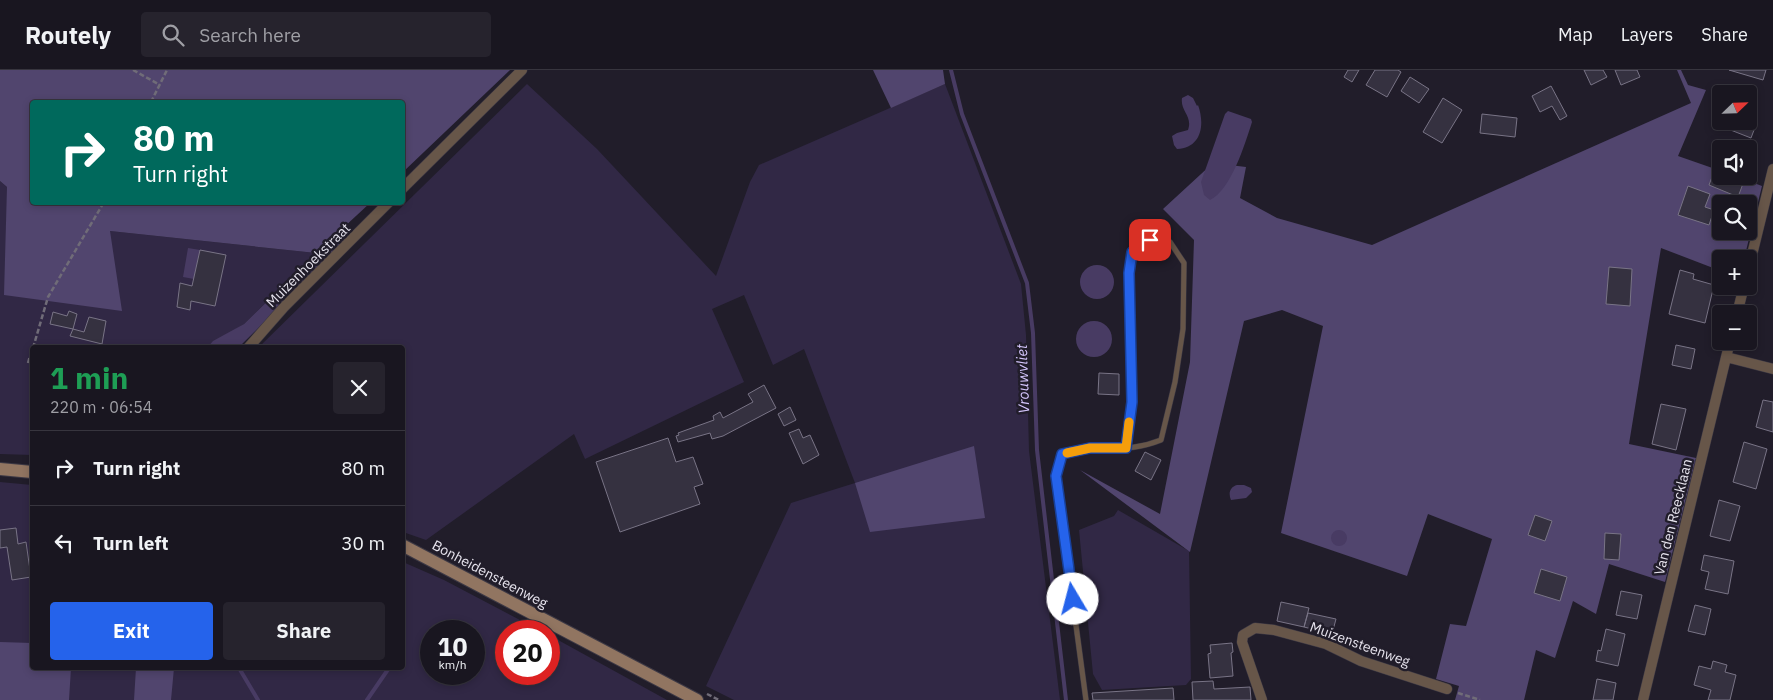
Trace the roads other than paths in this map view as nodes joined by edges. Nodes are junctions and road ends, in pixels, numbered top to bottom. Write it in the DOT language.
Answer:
graph roads {
  1 [pos="522,70"];
  2 [pos="1773,169"];
  3 [pos="405,186"];
  4 [pos="386,205"];
  5 [pos="1753,250"];
  6 [pos="251,345"];
  7 [pos="1728,350"];
  8 [pos="1726,357"];
  9 [pos="1773,369"];
  10 [pos="1126,448"];
  11 [pos="0,469"];
  12 [pos="30,472"];
  13 [pos="405,547"];
  14 [pos="1447,689"];
  15 [pos="697,700"];
  16 [pos="1086,700"];
  17 [pos="1262,700"];
  18 [pos="1643,700"];
  1 -- 3 [label="street"];
  2 -- 5 [label="street"];
  4 -- 6 [label="street, Muizenhoekstraat"];
  7 -- 8 [label="street, Van den Reecklaan"];
  8 -- 9 [label="street"];
  8 -- 18 [label="street, Van den Reecklaan"];
  10 -- 10 [label="lane"];
  10 -- 16 [label="lane"];
  11 -- 12 [label="street"];
  13 -- 15 [label="street, Bonheidensteenweg"];
  14 -- 17 [label="street, Muizensteenweg"];
}
